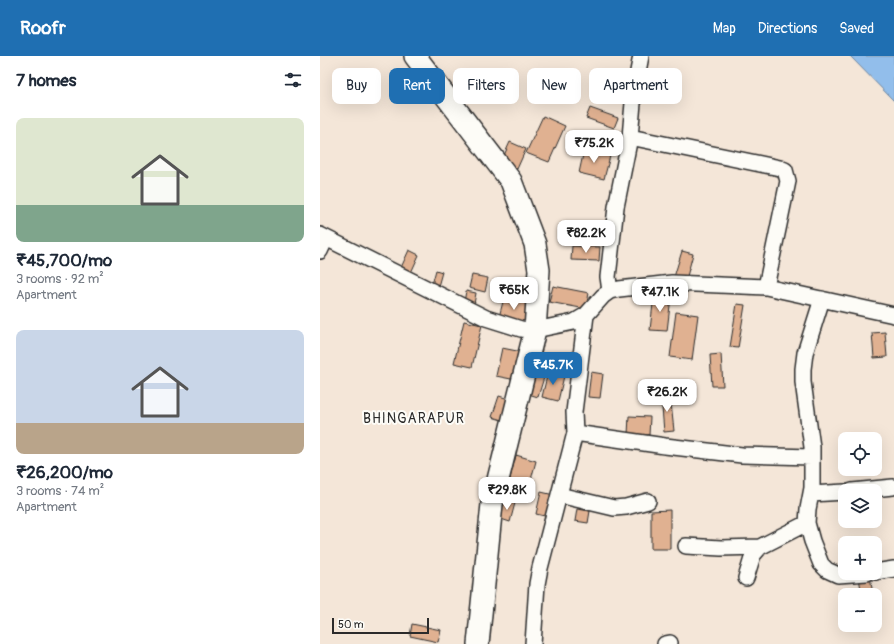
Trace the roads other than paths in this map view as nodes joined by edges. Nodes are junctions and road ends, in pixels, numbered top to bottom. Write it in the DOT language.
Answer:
graph roads {
  1 [pos="415,56"];
  2 [pos="641,56"];
  3 [pos="630,137"];
  4 [pos="322,241"];
  5 [pos="766,287"];
  6 [pos="610,291"];
  7 [pos="822,299"];
  8 [pos="586,315"];
  9 [pos="894,315"];
  10 [pos="536,330"];
  11 [pos="576,433"];
  12 [pos="811,457"];
  13 [pos="893,488"];
  14 [pos="882,489"];
  15 [pos="838,492"];
  16 [pos="811,494"];
  17 [pos="559,495"];
  18 [pos="648,501"];
  19 [pos="807,523"];
  20 [pos="686,546"];
  21 [pos="760,547"];
  22 [pos="894,570"];
  23 [pos="882,571"];
  24 [pos="838,575"];
  25 [pos="746,578"];
  26 [pos="478,644"];
  27 [pos="533,644"];
  1 -- 10 [label="street"];
  2 -- 3 [label="street"];
  3 -- 5 [label="street"];
  3 -- 6 [label="street"];
  4 -- 10 [label="street"];
  5 -- 6 [label="street"];
  5 -- 7 [label="street"];
  6 -- 8 [label="street"];
  7 -- 9 [label="street"];
  7 -- 12 [label="street"];
  8 -- 10 [label="street"];
  8 -- 11 [label="street"];
  10 -- 26 [label="street"];
  11 -- 12 [label="street"];
  11 -- 17 [label="street"];
  12 -- 16 [label="street"];
  13 -- 14 [label="street"];
  15 -- 16 [label="street"];
  16 -- 19 [label="street"];
  17 -- 18 [label="street"];
  17 -- 27 [label="street"];
  19 -- 21 [label="street"];
  19 -- 24 [label="street"];
  20 -- 21 [label="street"];
  21 -- 25 [label="street"];
  22 -- 23 [label="street"];
}
